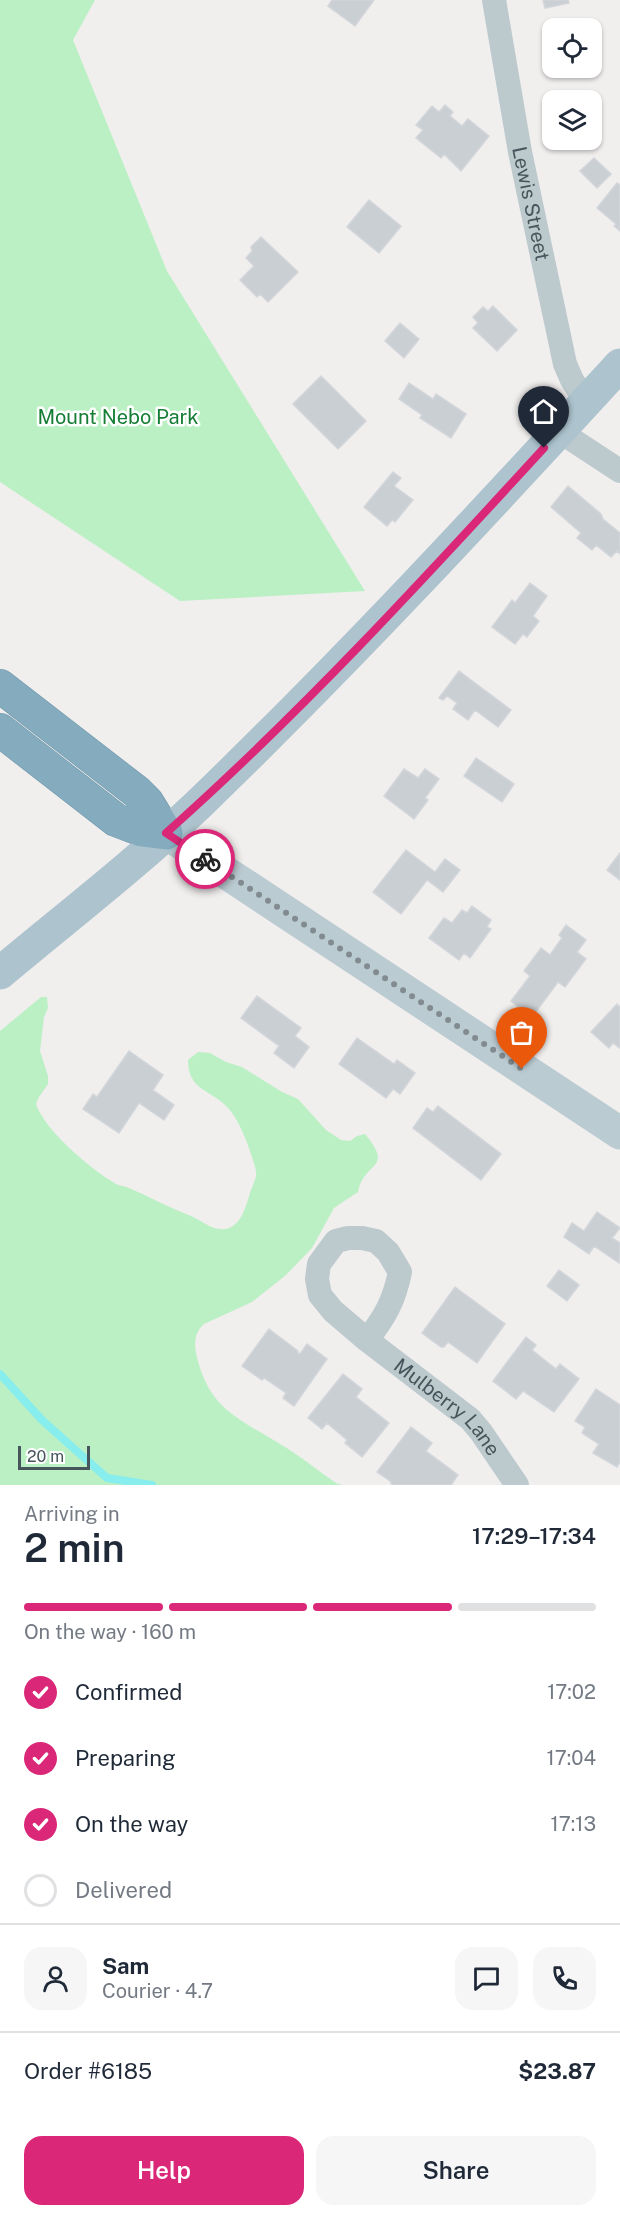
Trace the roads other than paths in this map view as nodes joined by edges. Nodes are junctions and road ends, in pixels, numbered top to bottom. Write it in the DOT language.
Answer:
graph roads {
  1 [pos="494,0"];
  2 [pos="620,365"];
  3 [pos="586,402"];
  4 [pos="559,431"];
  5 [pos="620,471"];
  6 [pos="0,686"];
  7 [pos="0,730"];
  8 [pos="166,833"];
  9 [pos="0,973"];
  10 [pos="620,1133"];
  11 [pos="367,1340"];
  12 [pos="517,1485"];
  1 -- 3 [label="street, Lewis Street"];
  2 -- 3 [label="main road"];
  3 -- 4 [label="main road"];
  4 -- 5 [label="street"];
  4 -- 8 [label="main road"];
  6 -- 8 [label="highway"];
  7 -- 8 [label="highway"];
  8 -- 9 [label="main road"];
  8 -- 10 [label="street"];
  11 -- 12 [label="street, Mulberry Lane"];
}
